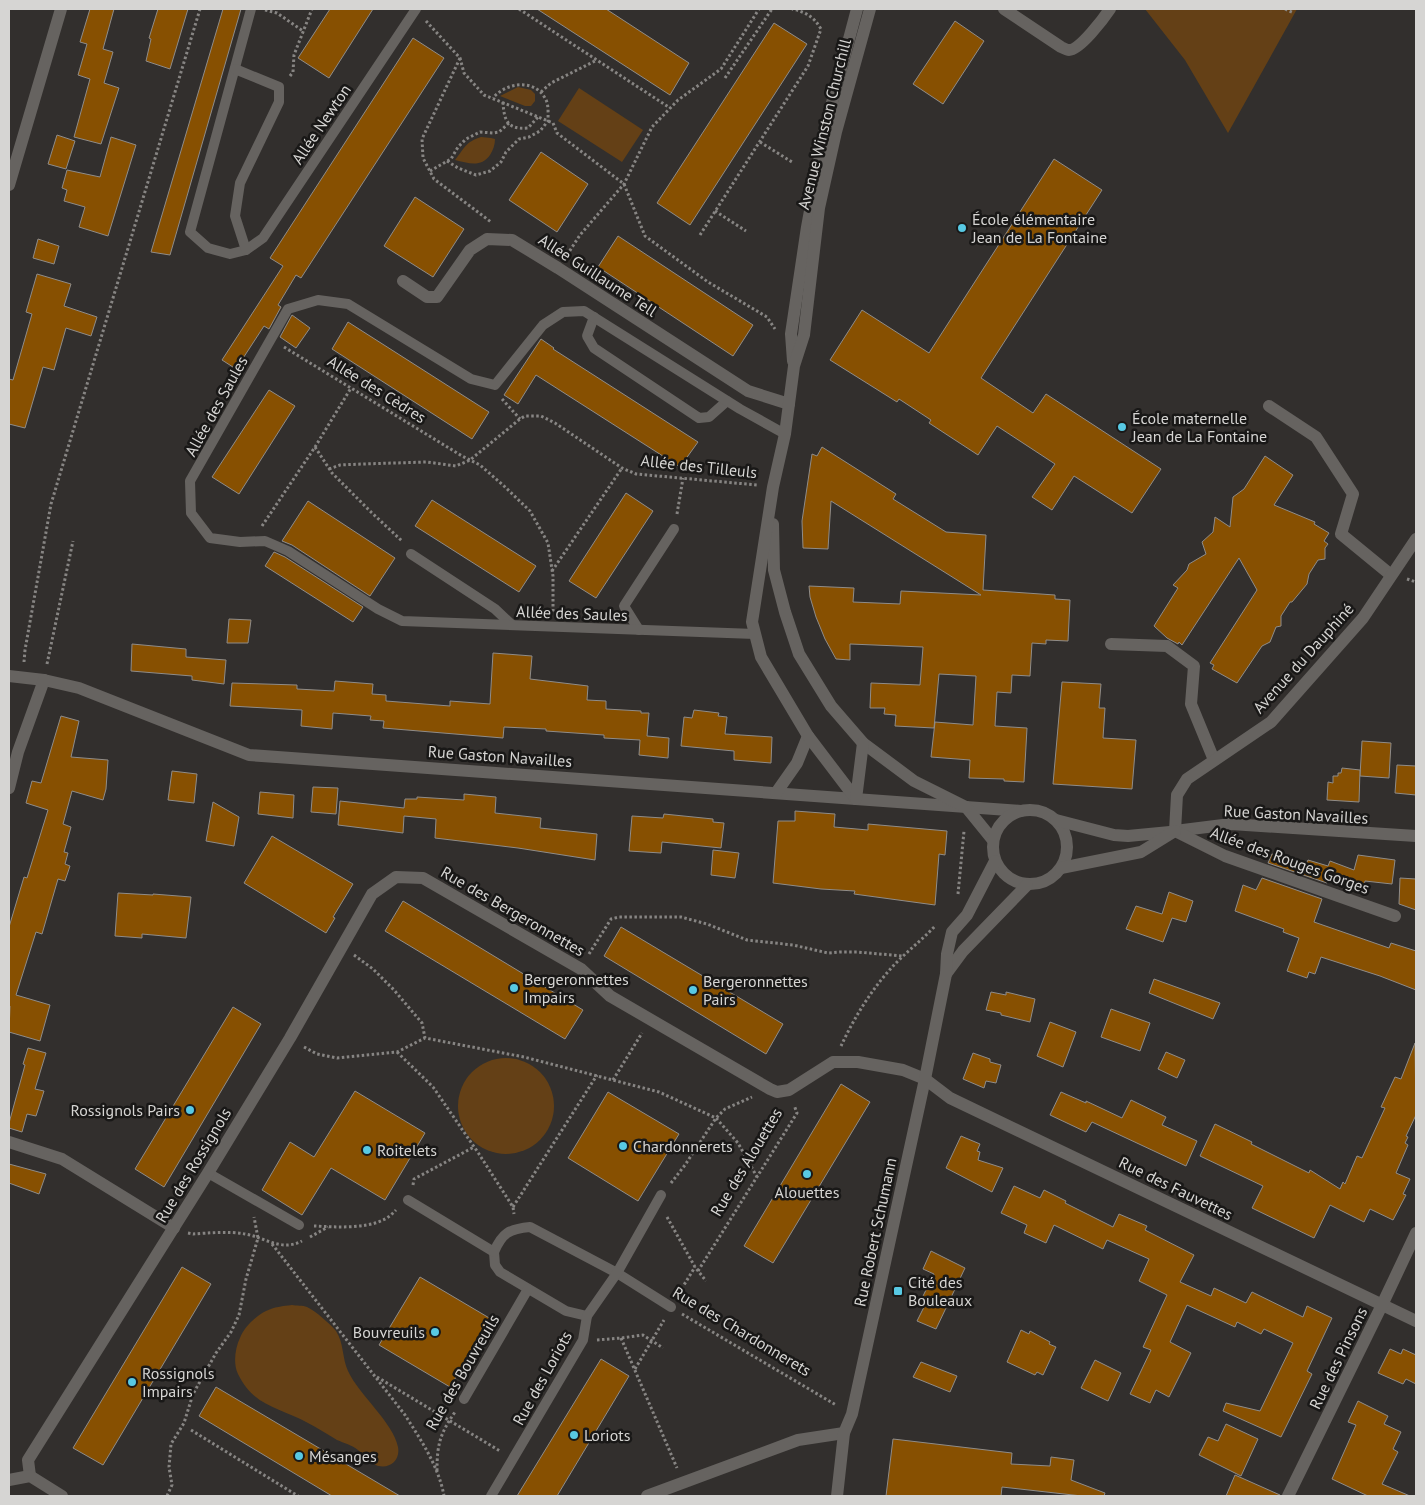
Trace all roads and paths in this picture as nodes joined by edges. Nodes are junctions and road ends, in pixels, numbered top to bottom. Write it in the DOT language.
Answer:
graph roads {
  1 [pos="61,9"];
  2 [pos="200,9"];
  3 [pos="251,9"];
  4 [pos="261,9"];
  5 [pos="312,9"];
  6 [pos="519,9"];
  7 [pos="760,9"];
  8 [pos="772,9"];
  9 [pos="792,9"];
  10 [pos="857,9"];
  11 [pos="870,9"];
  12 [pos="1004,9"];
  13 [pos="1110,9"];
  14 [pos="1285,9"];
  15 [pos="416,10"];
  16 [pos="1294,13"];
  17 [pos="303,31"];
  18 [pos="460,58"];
  19 [pos="597,60"];
  20 [pos="235,69"];
  21 [pos="725,78"];
  22 [pos="279,87"];
  23 [pos="541,92"];
  24 [pos="493,98"];
  25 [pos="503,102"];
  26 [pos="670,108"];
  27 [pos="538,117"];
  28 [pos="548,121"];
  29 [pos="509,123"];
  30 [pos="760,142"];
  31 [pos="447,161"];
  32 [pos="792,162"];
  33 [pos="430,171"];
  34 [pos="624,184"];
  35 [pos="9,185"];
  36 [pos="716,211"];
  37 [pos="746,231"];
  38 [pos="700,235"];
  39 [pos="512,240"];
  40 [pos="246,250"];
  41 [pos="558,268"];
  42 [pos="403,281"];
  43 [pos="594,317"];
  44 [pos="791,334"];
  45 [pos="271,338"];
  46 [pos="794,366"];
  47 [pos="495,385"];
  48 [pos="351,388"];
  49 [pos="728,401"];
  50 [pos="789,404"];
  51 [pos="1269,406"];
  52 [pos="520,418"];
  53 [pos="785,434"];
  54 [pos="315,447"];
  55 [pos="470,460"];
  56 [pos="622,468"];
  57 [pos="329,469"];
  58 [pos="683,478"];
  59 [pos="773,487"];
  60 [pos="674,529"];
  61 [pos="1416,539"];
  62 [pos="73,541"];
  63 [pos="252,541"];
  64 [pos="411,554"];
  65 [pos="552,572"];
  66 [pos="1391,575"];
  67 [pos="512,625"];
  68 [pos="553,627"];
  69 [pos="638,630"];
  70 [pos="755,634"];
  71 [pos="1111,644"];
  72 [pos="13,677"];
  73 [pos="44,680"];
  74 [pos="808,736"];
  75 [pos="863,743"];
  76 [pos="1214,760"];
  77 [pos="9,788"];
  78 [pos="776,793"];
  79 [pos="856,799"];
  80 [pos="966,807"];
  81 [pos="1021,811"];
  82 [pos="1056,820"];
  83 [pos="1175,832"];
  84 [pos="1416,836"];
  85 [pos="992,839"];
  86 [pos="995,861"];
  87 [pos="1061,868"];
  88 [pos="396,877"];
  89 [pos="1027,885"];
  90 [pos="958,894"];
  91 [pos="1395,916"];
  92 [pos="936,925"];
  93 [pos="342,948"];
  94 [pos="903,956"];
  95 [pos="580,969"];
  96 [pos="946,974"];
  97 [pos="650,1020"];
  98 [pos="290,1038"];
  99 [pos="425,1038"];
  100 [pos="397,1052"];
  101 [pos="833,1062"];
  102 [pos="597,1075"];
  103 [pos="925,1079"];
  104 [pos="613,1080"];
  105 [pos="770,1089"];
  106 [pos="789,1090"];
  107 [pos="716,1118"];
  108 [pos="9,1142"];
  109 [pos="208,1173"];
  110 [pos="757,1177"];
  111 [pos="661,1195"];
  112 [pos="408,1200"];
  113 [pos="513,1207"];
  114 [pos="253,1215"];
  115 [pos="299,1226"];
  116 [pos="329,1227"];
  117 [pos="174,1228"];
  118 [pos="517,1228"];
  119 [pos="1416,1233"];
  120 [pos="258,1238"];
  121 [pos="272,1244"];
  122 [pos="494,1252"];
  123 [pos="698,1271"];
  124 [pos="617,1273"];
  125 [pos="706,1281"];
  126 [pos="528,1289"];
  127 [pos="1382,1305"];
  128 [pos="671,1307"];
  129 [pos="587,1316"];
  130 [pos="1416,1321"];
  131 [pos="621,1338"];
  132 [pos="583,1340"];
  133 [pos="663,1348"];
  134 [pos="374,1375"];
  135 [pos="464,1398"];
  136 [pos="852,1414"];
  137 [pos="449,1420"];
  138 [pos="191,1430"];
  139 [pos="844,1433"];
  140 [pos="514,1459"];
  141 [pos="437,1474"];
  142 [pos="30,1476"];
  143 [pos="9,1480"];
  144 [pos="683,1483"];
  145 [pos="62,1496"];
  146 [pos="167,1496"];
  147 [pos="298,1496"];
  148 [pos="444,1496"];
  149 [pos="491,1496"];
  150 [pos="647,1496"];
  151 [pos="837,1496"];
  152 [pos="1288,1496"];
  1 -- 35 [label="street"];
  2 -- 72 [label="path"];
  3 -- 20 [label="lane"];
  4 -- 17 [label="path"];
  5 -- 17 [label="path"];
  6 -- 19 [label="path"];
  7 -- 26 [label="path"];
  8 -- 21 [label="path"];
  9 -- 30 [label="path"];
  10 -- 44 [label="street, Avenue Winston Churchill"];
  11 -- 46 [label="street, Avenue Winston Churchill"];
  12 -- 13 [label="street"];
  14 -- 16 [label="path"];
  15 -- 18 [label="path"];
  15 -- 40 [label="lane, Allée Newton"];
  17 -- 22 [label="path"];
  18 -- 24 [label="path"];
  18 -- 33 [label="path"];
  19 -- 23 [label="path"];
  19 -- 26 [label="path"];
  20 -- 22 [label="lane"];
  20 -- 40 [label="lane"];
  22 -- 40 [label="lane"];
  23 -- 24 [label="path"];
  23 -- 28 [label="path"];
  24 -- 25 [label="path"];
  25 -- 27 [label="path"];
  25 -- 29 [label="path"];
  26 -- 34 [label="path"];
  27 -- 28 [label="path"];
  27 -- 29 [label="path"];
  28 -- 31 [label="path"];
  28 -- 34 [label="path"];
  29 -- 31 [label="path"];
  30 -- 32 [label="path"];
  30 -- 36 [label="path"];
  31 -- 33 [label="path"];
  33 -- 39 [label="path"];
  34 -- 41 [label="path"];
  34 -- 44 [label="path"];
  36 -- 37 [label="path"];
  36 -- 38 [label="path"];
  39 -- 41 [label="street, Allée Guillaume Tell"];
  39 -- 42 [label="street, Allée Guillaume Tell"];
  41 -- 50 [label="street, Allée Guillaume Tell"];
  43 -- 47 [label="lane"];
  43 -- 49 [label="lane"];
  43 -- 49 [label="lane"];
  44 -- 46 [label="street, Avenue Winston Churchill"];
  45 -- 47 [label="lane, Allée des Saules"];
  45 -- 48 [label="path, Allée des Cèdres"];
  45 -- 63 [label="lane, Allée des Saules"];
  46 -- 50 [label="street, Avenue Winston Churchill"];
  47 -- 52 [label="path"];
  48 -- 54 [label="path"];
  48 -- 55 [label="path, Allée des Cèdres"];
  49 -- 53 [label="lane"];
  50 -- 53 [label="street, Avenue Winston Churchill"];
  51 -- 66 [label="street"];
  52 -- 55 [label="path"];
  52 -- 56 [label="path, Allée des Tilleuls"];
  53 -- 59 [label="street, Avenue Winston Churchill"];
  54 -- 57 [label="path"];
  54 -- 63 [label="path"];
  55 -- 57 [label="path"];
  55 -- 65 [label="path, Allée des Cèdres"];
  56 -- 58 [label="path, Allée des Tilleuls"];
  56 -- 65 [label="path"];
  57 -- 64 [label="path"];
  58 -- 59 [label="path, Allée des Tilleuls"];
  58 -- 60 [label="path"];
  59 -- 70 [label="street, Avenue Winston Churchill"];
  59 -- 75 [label="street, Avenue Winston Churchill"];
  60 -- 69 [label="lane"];
  61 -- 66 [label="street, Avenue du Dauphiné"];
  62 -- 73 [label="path"];
  63 -- 67 [label="lane, Allée des Saules"];
  64 -- 67 [label="lane"];
  65 -- 68 [label="path, Allée des Cèdres"];
  66 -- 76 [label="street, Avenue du Dauphiné"];
  67 -- 68 [label="lane, Allée des Saules"];
  68 -- 69 [label="lane, Allée des Saules"];
  69 -- 70 [label="lane, Allée des Saules"];
  70 -- 74 [label="street, Avenue Winston Churchill"];
  71 -- 76 [label="street"];
  72 -- 73 [label="street, Rue Gaston Navailles"];
  73 -- 77 [label="street"];
  73 -- 78 [label="street, Rue Gaston Navailles"];
  74 -- 78 [label="street"];
  74 -- 79 [label="street, Avenue Winston Churchill"];
  75 -- 79 [label="street"];
  75 -- 80 [label="street, Avenue Winston Churchill"];
  76 -- 83 [label="street, Avenue du Dauphiné"];
  78 -- 79 [label="street, Rue Gaston Navailles"];
  79 -- 80 [label="street, Rue Gaston Navailles"];
  80 -- 81 [label="street, Rue Gaston Navailles"];
  80 -- 85 [label="street"];
  80 -- 90 [label="path"];
  81 -- 82 [label="street"];
  81 -- 85 [label="street"];
  82 -- 83 [label="street, Rue Gaston Navailles"];
  82 -- 87 [label="street"];
  83 -- 84 [label="street, Rue Gaston Navailles"];
  83 -- 87 [label="street, Rue Gaston Navailles"];
  83 -- 91 [label="street, Allée des Rouges Gorges"];
  85 -- 86 [label="street"];
  86 -- 89 [label="street"];
  86 -- 96 [label="street, Rue Robert Schumann"];
  87 -- 89 [label="street"];
  88 -- 93 [label="street, Rue des Rossignols"];
  88 -- 95 [label="street, Rue des Bergeronnettes"];
  89 -- 96 [label="street, Rue Robert Schumann"];
  92 -- 94 [label="path"];
  93 -- 98 [label="street, Rue des Rossignols"];
  93 -- 99 [label="path"];
  94 -- 95 [label="path"];
  94 -- 101 [label="path"];
  95 -- 97 [label="street, Rue des Bergeronnettes"];
  96 -- 103 [label="street, Rue Robert Schumann"];
  97 -- 104 [label="path"];
  97 -- 105 [label="street, Rue des Bergeronnettes"];
  98 -- 100 [label="path"];
  98 -- 109 [label="street, Rue des Rossignols"];
  99 -- 100 [label="path"];
  99 -- 102 [label="path"];
  100 -- 113 [label="path"];
  101 -- 103 [label="street"];
  101 -- 106 [label="street, Rue des Alouettes"];
  102 -- 104 [label="path"];
  102 -- 113 [label="path"];
  103 -- 127 [label="street, Rue des Fauvettes"];
  103 -- 136 [label="street, Rue Robert Schumann"];
  104 -- 107 [label="path"];
  105 -- 106 [label="street, Rue des Bergeronnettes"];
  105 -- 107 [label="path"];
  106 -- 110 [label="path, Rue des Alouettes"];
  107 -- 110 [label="path"];
  107 -- 111 [label="path"];
  108 -- 117 [label="street"];
  109 -- 115 [label="lane"];
  109 -- 117 [label="street, Rue des Rossignols"];
  110 -- 123 [label="path, Rue des Alouettes"];
  111 -- 123 [label="path"];
  111 -- 124 [label="lane"];
  112 -- 122 [label="lane"];
  113 -- 118 [label="path"];
  114 -- 120 [label="path"];
  116 -- 121 [label="path"];
  117 -- 120 [label="path"];
  117 -- 142 [label="street, Rue des Rossignols"];
  118 -- 122 [label="lane"];
  118 -- 124 [label="lane, Rue des Chardonnerets"];
  119 -- 127 [label="street, Rue des Pinsons"];
  120 -- 121 [label="path"];
  120 -- 146 [label="path"];
  121 -- 134 [label="path"];
  122 -- 126 [label="lane"];
  123 -- 125 [label="path"];
  124 -- 128 [label="lane, Rue des Chardonnerets"];
  124 -- 129 [label="lane, Rue des Loriots"];
  126 -- 129 [label="lane"];
  126 -- 135 [label="lane, Rue des Bouvreuils"];
  127 -- 130 [label="street, Rue des Fauvettes"];
  127 -- 152 [label="street, Rue des Pinsons"];
  128 -- 136 [label="path, Rue des Chardonnerets"];
  129 -- 132 [label="lane, Rue des Loriots"];
  131 -- 132 [label="path"];
  131 -- 133 [label="path"];
  131 -- 144 [label="path"];
  132 -- 140 [label="lane, Rue des Loriots"];
  134 -- 137 [label="path"];
  134 -- 141 [label="path"];
  135 -- 137 [label="path, Rue des Bouvreuils"];
  136 -- 139 [label="street, Rue Robert Schumann"];
  137 -- 140 [label="path"];
  137 -- 141 [label="path, Rue des Bouvreuils"];
  138 -- 147 [label="path"];
  139 -- 144 [label="street"];
  139 -- 151 [label="street, Rue Robert Schumann"];
  140 -- 149 [label="lane, Rue des Loriots"];
  141 -- 148 [label="path"];
  142 -- 143 [label="street"];
  142 -- 145 [label="street"];
  144 -- 150 [label="street"];
}
